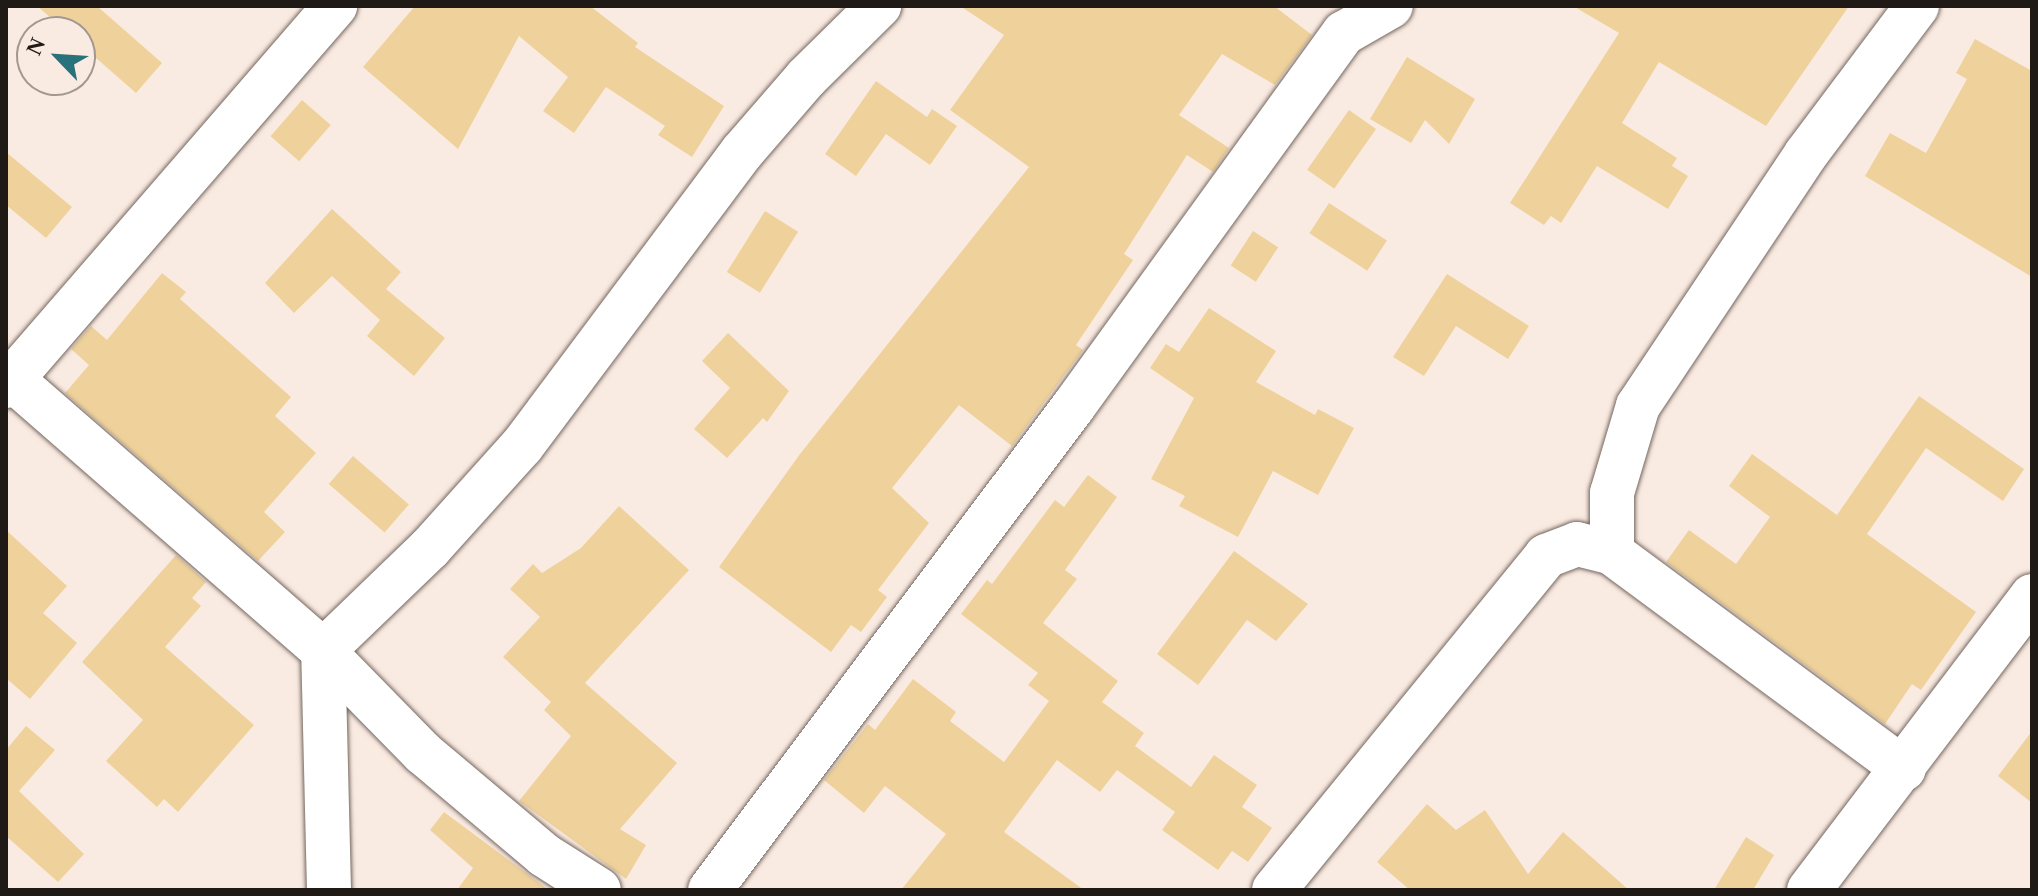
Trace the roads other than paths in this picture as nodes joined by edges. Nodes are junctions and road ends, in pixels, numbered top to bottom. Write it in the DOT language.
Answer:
graph roads {
  1 [pos="335,6"];
  2 [pos="879,6"];
  3 [pos="1391,6"];
  4 [pos="1917,6"];
  5 [pos="1334,20"];
  6 [pos="8,380"];
  7 [pos="1612,553"];
  8 [pos="2032,596"];
  9 [pos="323,651"];
  10 [pos="1904,769"];
  11 [pos="329,890"];
  12 [pos="599,890"];
  13 [pos="710,890"];
  14 [pos="1274,890"];
  15 [pos="1809,890"];
  1 -- 6 [label="street"];
  2 -- 9 [label="street"];
  3 -- 5 [label="street"];
  4 -- 7 [label="street"];
  5 -- 13 [label="street"];
  6 -- 9 [label="street"];
  7 -- 10 [label="street"];
  7 -- 14 [label="street"];
  8 -- 10 [label="street"];
  9 -- 11 [label="street"];
  9 -- 12 [label="street"];
  10 -- 15 [label="street"];
}
